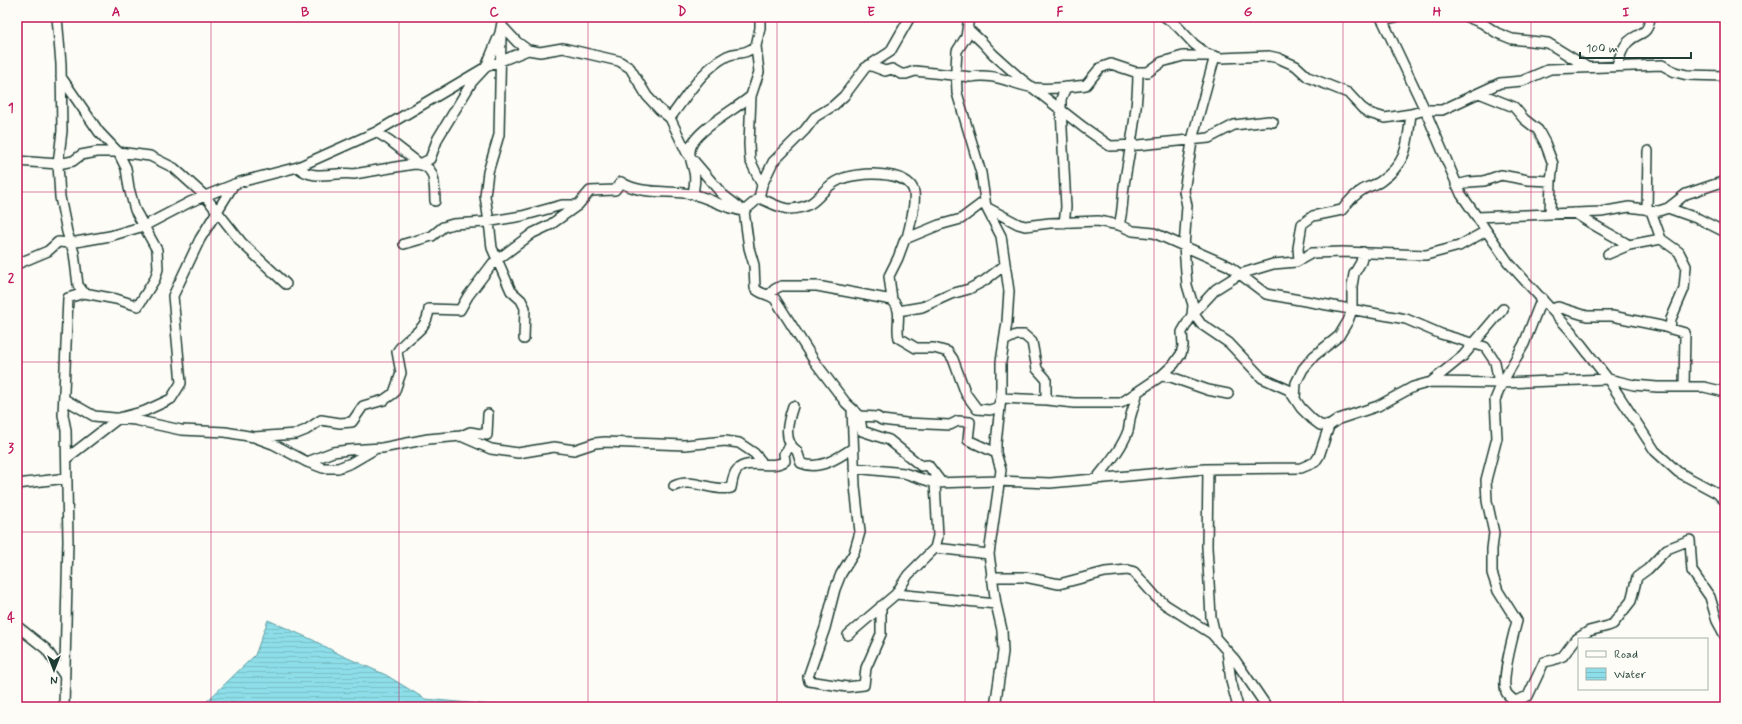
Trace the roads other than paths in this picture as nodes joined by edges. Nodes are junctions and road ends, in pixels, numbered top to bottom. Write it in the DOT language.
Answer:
graph roads {
  1 [pos="57,17"];
  2 [pos="760,17"];
  3 [pos="910,17"];
  4 [pos="969,17"];
  5 [pos="1165,17"];
  6 [pos="1396,17"];
  7 [pos="1467,17"];
  8 [pos="1650,17"];
  9 [pos="1382,18"];
  10 [pos="502,25"];
  11 [pos="968,29"];
  12 [pos="756,46"];
  13 [pos="528,50"];
  14 [pos="1215,56"];
  15 [pos="501,61"];
  16 [pos="869,65"];
  17 [pos="1617,66"];
  18 [pos="486,67"];
  19 [pos="1588,68"];
  20 [pos="1138,72"];
  21 [pos="956,76"];
  22 [pos="1725,76"];
  23 [pos="61,77"];
  24 [pos="1066,87"];
  25 [pos="1034,88"];
  26 [pos="1479,93"];
  27 [pos="751,96"];
  28 [pos="1061,109"];
  29 [pos="1425,110"];
  30 [pos="1411,114"];
  31 [pos="670,118"];
  32 [pos="1273,122"];
  33 [pos="376,132"];
  34 [pos="1193,140"];
  35 [pos="1132,145"];
  36 [pos="1648,151"];
  37 [pos="118,152"];
  38 [pos="690,156"];
  39 [pos="17,161"];
  40 [pos="58,164"];
  41 [pos="420,164"];
  42 [pos="298,168"];
  43 [pos="1725,181"];
  44 [pos="1551,182"];
  45 [pos="234,184"];
  46 [pos="762,185"];
  47 [pos="1456,185"];
  48 [pos="693,194"];
  49 [pos="205,196"];
  50 [pos="759,198"];
  51 [pos="435,201"];
  52 [pos="986,204"];
  53 [pos="578,205"];
  54 [pos="1668,208"];
  55 [pos="218,211"];
  56 [pos="744,211"];
  57 [pos="1649,211"];
  58 [pos="1550,213"];
  59 [pos="1575,213"];
  60 [pos="1477,217"];
  61 [pos="489,222"];
  62 [pos="1064,223"];
  63 [pos="1119,225"];
  64 [pos="144,226"];
  65 [pos="1486,231"];
  66 [pos="1725,232"];
  67 [pos="907,238"];
  68 [pos="1661,240"];
  69 [pos="70,243"];
  70 [pos="404,244"];
  71 [pos="1629,246"];
  72 [pos="1184,247"];
  73 [pos="1362,252"];
  74 [pos="1608,254"];
  75 [pos="1299,260"];
  76 [pos="496,261"];
  77 [pos="17,264"];
  78 [pos="1005,264"];
  79 [pos="1240,274"];
  80 [pos="286,284"];
  81 [pos="84,293"];
  82 [pos="770,294"];
  83 [pos="1542,298"];
  84 [pos="892,300"];
  85 [pos="1503,309"];
  86 [pos="1552,309"];
  87 [pos="1352,310"];
  88 [pos="898,311"];
  89 [pos="1192,315"];
  90 [pos="1670,329"];
  91 [pos="524,339"];
  92 [pos="1004,341"];
  93 [pos="1474,344"];
  94 [pos="1161,376"];
  95 [pos="1608,379"];
  96 [pos="1431,382"];
  97 [pos="1500,383"];
  98 [pos="1684,387"];
  99 [pos="1725,392"];
  100 [pos="1137,394"];
  101 [pos="1228,394"];
  102 [pos="1001,397"];
  103 [pos="64,399"];
  104 [pos="1295,399"];
  105 [pos="1047,400"];
  106 [pos="793,406"];
  107 [pos="852,409"];
  108 [pos="488,414"];
  109 [pos="860,416"];
  110 [pos="119,418"];
  111 [pos="1328,426"];
  112 [pos="461,436"];
  113 [pos="254,437"];
  114 [pos="790,446"];
  115 [pos="853,448"];
  116 [pos="374,449"];
  117 [pos="996,453"];
  118 [pos="67,458"];
  119 [pos="308,462"];
  120 [pos="761,464"];
  121 [pos="854,468"];
  122 [pos="1208,469"];
  123 [pos="67,478"];
  124 [pos="1097,478"];
  125 [pos="998,481"];
  126 [pos="938,483"];
  127 [pos="17,484"];
  128 [pos="674,486"];
  129 [pos="1725,501"];
  130 [pos="936,548"];
  131 [pos="989,554"];
  132 [pos="992,577"];
  133 [pos="896,594"];
  134 [pos="996,604"];
  135 [pos="881,606"];
  136 [pos="17,626"];
  137 [pos="1215,634"];
  138 [pos="848,635"];
  139 [pos="1725,636"];
  140 [pos="1226,650"];
  141 [pos="64,675"];
  142 [pos="64,707"];
  143 [pos="995,707"];
  144 [pos="1238,707"];
  145 [pos="1266,707"];
  1 -- 23 [label="street"];
  2 -- 12 [label="street"];
  3 -- 16 [label="street"];
  4 -- 11 [label="street"];
  5 -- 14 [label="street"];
  6 -- 9 [label="street"];
  7 -- 19 [label="street"];
  8 -- 17 [label="street"];
  9 -- 29 [label="street"];
  10 -- 13 [label="street"];
  10 -- 15 [label="street"];
  10 -- 18 [label="street"];
  11 -- 21 [label="street"];
  11 -- 25 [label="street"];
  12 -- 27 [label="street"];
  12 -- 31 [label="street"];
  13 -- 15 [label="street"];
  13 -- 31 [label="street"];
  14 -- 20 [label="street"];
  14 -- 30 [label="street"];
  14 -- 34 [label="street"];
  15 -- 18 [label="street"];
  15 -- 61 [label="street"];
  16 -- 21 [label="street"];
  16 -- 46 [label="street"];
  17 -- 19 [label="street"];
  17 -- 22 [label="street"];
  18 -- 33 [label="street"];
  18 -- 41 [label="street"];
  19 -- 26 [label="street"];
  20 -- 24 [label="street"];
  20 -- 35 [label="street"];
  21 -- 25 [label="street"];
  21 -- 52 [label="street"];
  23 -- 37 [label="street"];
  23 -- 40 [label="street"];
  24 -- 25 [label="street"];
  24 -- 28 [label="street"];
  25 -- 28 [label="street"];
  26 -- 29 [label="street"];
  26 -- 44 [label="street"];
  27 -- 38 [label="street"];
  27 -- 46 [label="street"];
  28 -- 35 [label="street"];
  28 -- 62 [label="street"];
  29 -- 30 [label="street"];
  29 -- 47 [label="street"];
  30 -- 75 [label="street"];
  31 -- 38 [label="street"];
  32 -- 34 [label="street"];
  33 -- 41 [label="street"];
  33 -- 42 [label="street"];
  34 -- 35 [label="street"];
  34 -- 72 [label="street"];
  35 -- 63 [label="street"];
  36 -- 57 [label="street"];
  37 -- 40 [label="street"];
  37 -- 49 [label="street"];
  37 -- 64 [label="street"];
  38 -- 48 [label="street"];
  38 -- 56 [label="street"];
  39 -- 40 [label="street"];
  40 -- 69 [label="street"];
  41 -- 42 [label="street"];
  41 -- 51 [label="street"];
  42 -- 45 [label="street"];
  43 -- 54 [label="street"];
  44 -- 47 [label="street"];
  44 -- 58 [label="street"];
  45 -- 49 [label="street"];
  45 -- 55 [label="street"];
  46 -- 50 [label="street"];
  47 -- 60 [label="street"];
  48 -- 53 [label="street"];
  48 -- 56 [label="street"];
  49 -- 55 [label="street"];
  49 -- 64 [label="street"];
  50 -- 56 [label="street"];
  50 -- 67 [label="street"];
  52 -- 62 [label="street"];
  52 -- 67 [label="street"];
  52 -- 78 [label="street"];
  53 -- 61 [label="street"];
  53 -- 76 [label="street"];
  54 -- 57 [label="street"];
  54 -- 66 [label="street"];
  55 -- 80 [label="street"];
  55 -- 110 [label="street"];
  56 -- 82 [label="street"];
  57 -- 59 [label="street"];
  57 -- 68 [label="street"];
  58 -- 59 [label="street"];
  58 -- 60 [label="street"];
  59 -- 71 [label="street"];
  60 -- 65 [label="street"];
  61 -- 70 [label="street"];
  61 -- 76 [label="street"];
  62 -- 63 [label="street"];
  63 -- 72 [label="street"];
  64 -- 69 [label="street"];
  64 -- 81 [label="street"];
  65 -- 73 [label="street"];
  65 -- 83 [label="street"];
  67 -- 84 [label="street"];
  68 -- 71 [label="street"];
  68 -- 90 [label="street"];
  69 -- 77 [label="street"];
  69 -- 81 [label="street"];
  71 -- 74 [label="street"];
  72 -- 79 [label="street"];
  72 -- 89 [label="street"];
  73 -- 75 [label="street"];
  73 -- 87 [label="street"];
  75 -- 79 [label="street"];
  76 -- 91 [label="street"];
  76 -- 113 [label="street"];
  78 -- 88 [label="street"];
  78 -- 92 [label="street"];
  79 -- 87 [label="street"];
  79 -- 89 [label="street"];
  81 -- 103 [label="street"];
  82 -- 84 [label="street"];
  82 -- 107 [label="street"];
  83 -- 86 [label="street"];
  83 -- 97 [label="street"];
  84 -- 88 [label="street"];
  85 -- 93 [label="street"];
  86 -- 90 [label="street"];
  86 -- 95 [label="street"];
  87 -- 93 [label="street"];
  87 -- 104 [label="street"];
  88 -- 102 [label="street"];
  89 -- 94 [label="street"];
  89 -- 104 [label="street"];
  90 -- 98 [label="street"];
  92 -- 102 [label="street"];
  92 -- 105 [label="street"];
  93 -- 96 [label="street"];
  93 -- 97 [label="street"];
  94 -- 100 [label="street"];
  94 -- 101 [label="street"];
  95 -- 97 [label="street"];
  95 -- 98 [label="street"];
  95 -- 129 [label="street"];
  96 -- 97 [label="street"];
  96 -- 111 [label="street"];
  97 -- 139 [label="street"];
  98 -- 99 [label="street"];
  100 -- 105 [label="street"];
  100 -- 124 [label="street"];
  102 -- 105 [label="street"];
  102 -- 117 [label="street"];
  103 -- 110 [label="street"];
  103 -- 118 [label="street"];
  104 -- 111 [label="street"];
  106 -- 114 [label="street"];
  107 -- 109 [label="street"];
  107 -- 115 [label="street"];
  108 -- 112 [label="street"];
  109 -- 117 [label="street"];
  109 -- 126 [label="street"];
  110 -- 113 [label="street"];
  110 -- 118 [label="street"];
  111 -- 122 [label="street"];
  112 -- 116 [label="street"];
  112 -- 120 [label="street"];
  113 -- 119 [label="street"];
  114 -- 115 [label="street"];
  114 -- 120 [label="street"];
  115 -- 121 [label="street"];
  116 -- 119 [label="street"];
  116 -- 119 [label="street"];
  117 -- 125 [label="street"];
  118 -- 123 [label="street"];
  120 -- 128 [label="street"];
  121 -- 126 [label="street"];
  121 -- 135 [label="street"];
  122 -- 124 [label="street"];
  122 -- 137 [label="street"];
  123 -- 127 [label="street"];
  123 -- 141 [label="street"];
  124 -- 125 [label="street"];
  125 -- 126 [label="street"];
  125 -- 131 [label="street"];
  126 -- 130 [label="street"];
  130 -- 131 [label="street"];
  130 -- 133 [label="street"];
  131 -- 132 [label="street"];
  132 -- 134 [label="street"];
  132 -- 140 [label="street"];
  133 -- 134 [label="street"];
  133 -- 135 [label="street"];
  134 -- 143 [label="street"];
  135 -- 138 [label="street"];
  136 -- 141 [label="street"];
  140 -- 144 [label="street"];
  140 -- 145 [label="street"];
  141 -- 142 [label="street"];
}
